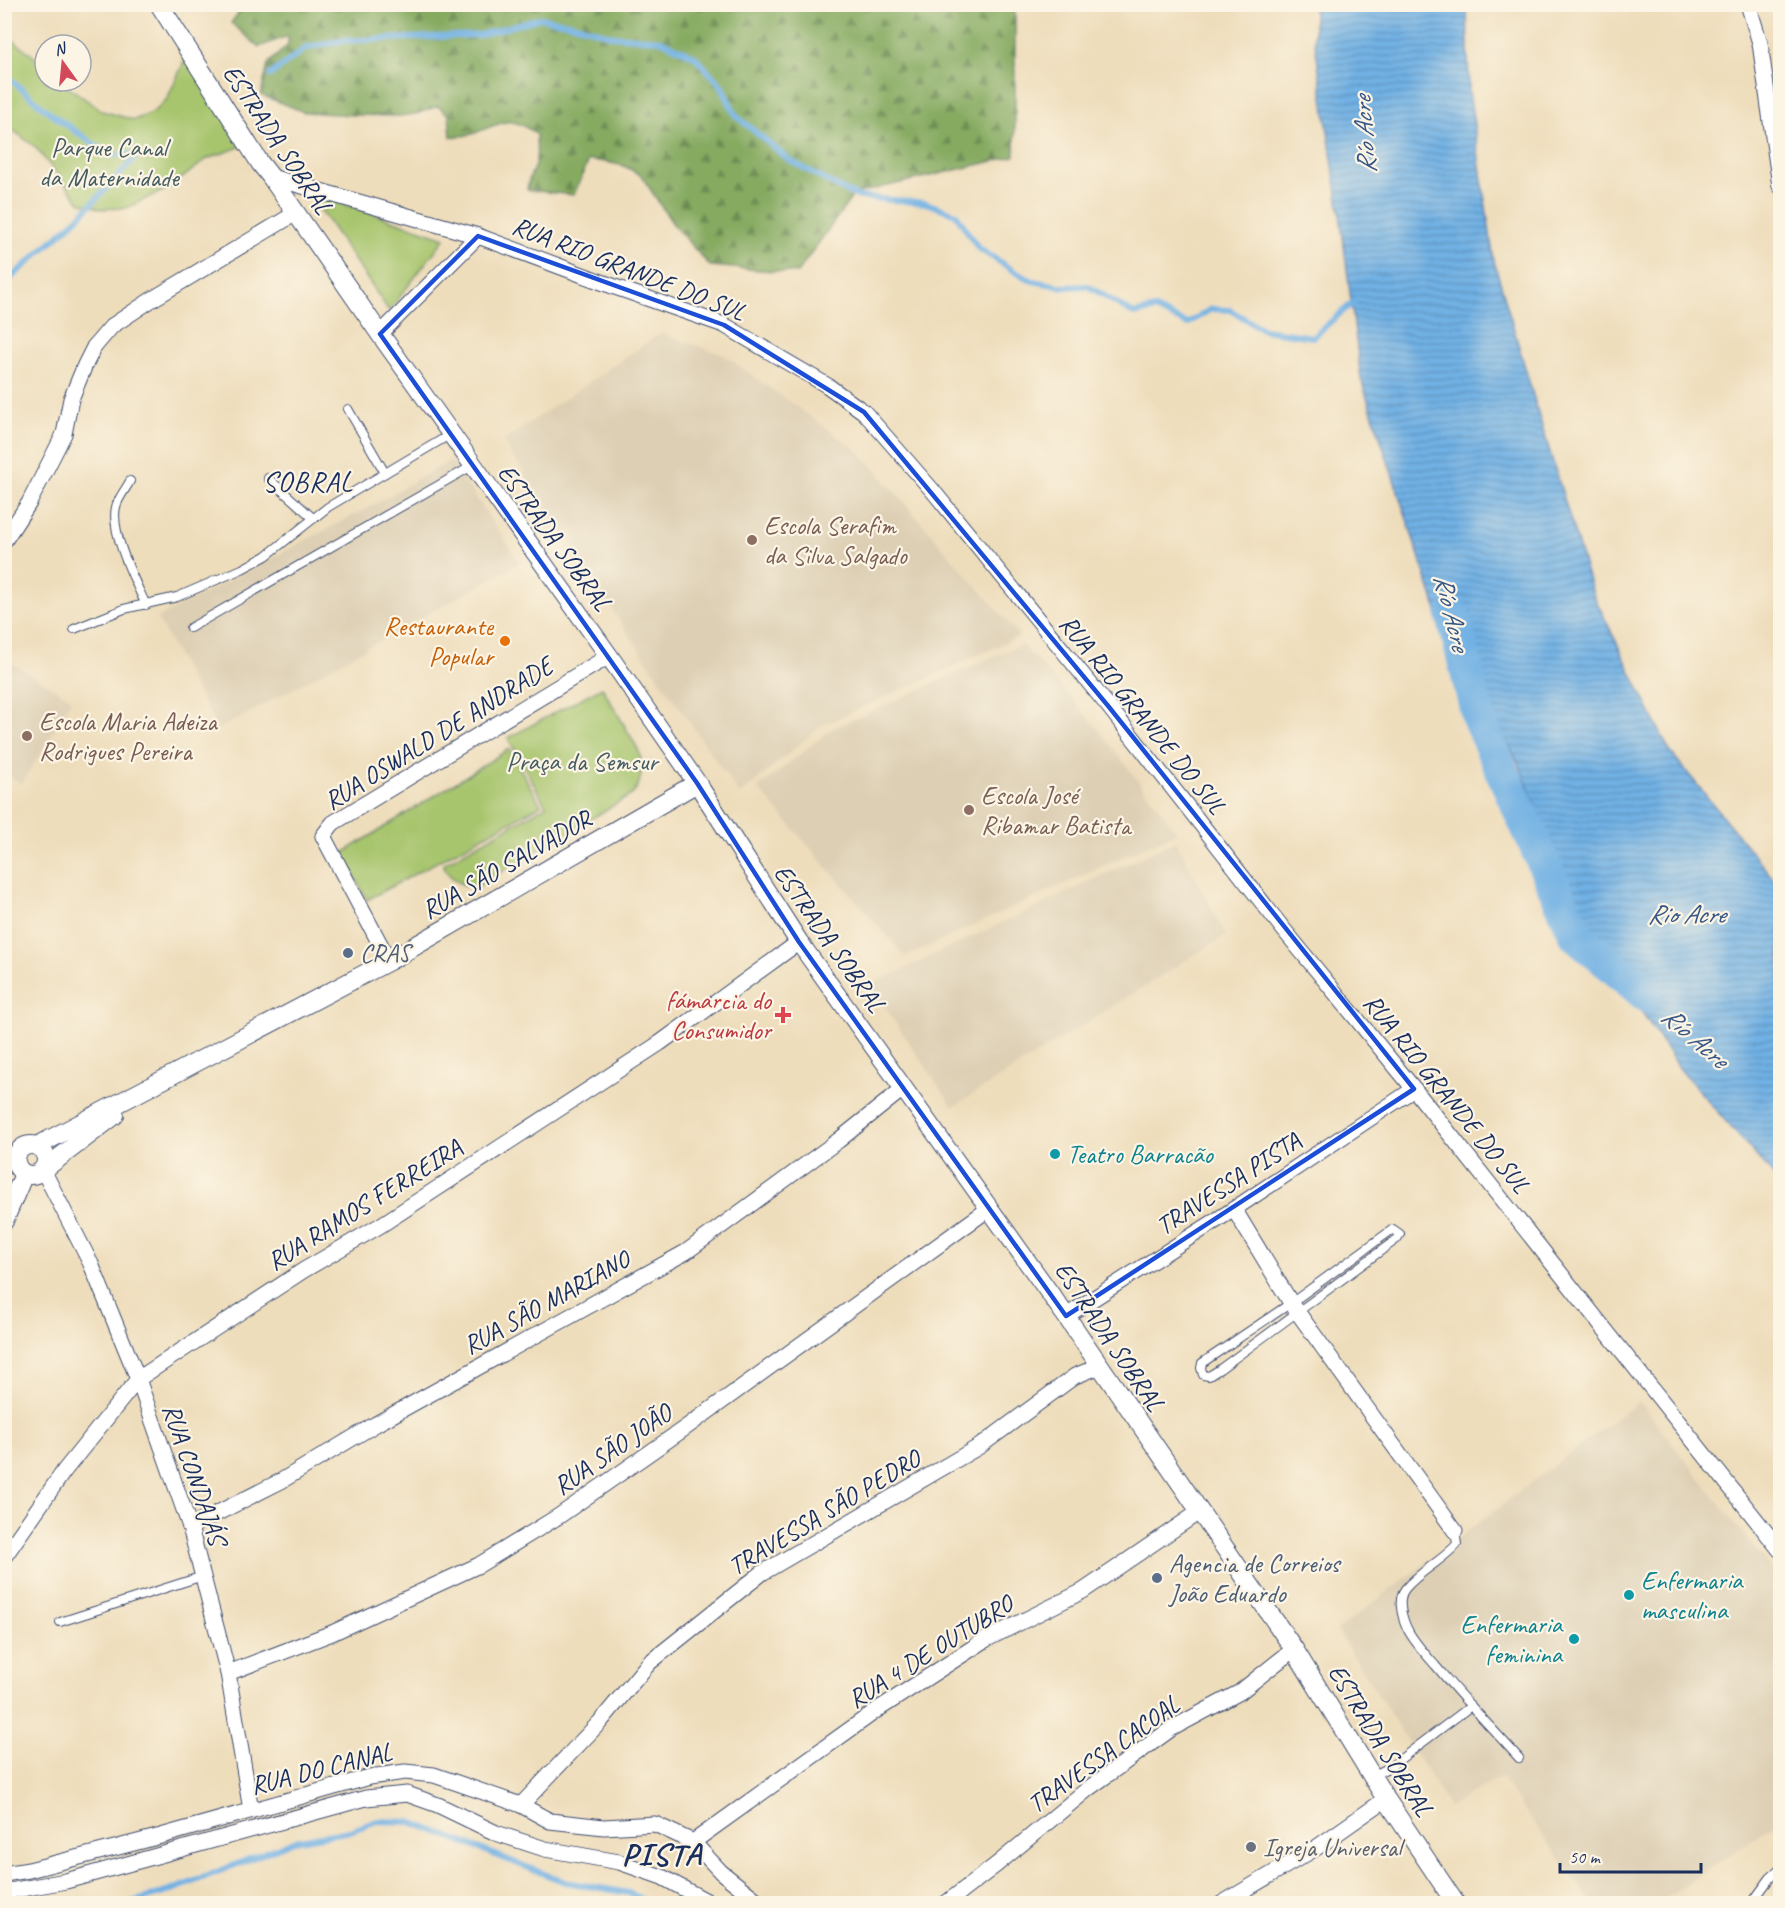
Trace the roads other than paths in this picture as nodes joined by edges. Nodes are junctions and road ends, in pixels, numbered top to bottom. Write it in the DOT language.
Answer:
graph roads {
  1 [pos="159,4"];
  2 [pos="1748,4"];
  3 [pos="266,170"];
  4 [pos="1780,186"];
  5 [pos="296,213"];
  6 [pos="478,236"];
  7 [pos="380,334"];
  8 [pos="348,409"];
  9 [pos="451,434"];
  10 [pos="473,465"];
  11 [pos="385,473"];
  12 [pos="268,478"];
  13 [pos="130,482"];
  14 [pos="313,518"];
  15 [pos="4,541"];
  16 [pos="146,605"];
  17 [pos="190,628"];
  18 [pos="74,629"];
  19 [pos="609,656"];
  20 [pos="697,783"];
  21 [pos="799,942"];
  22 [pos="390,961"];
  23 [pos="150,1088"];
  24 [pos="904,1088"];
  25 [pos="1414,1089"];
  26 [pos="37,1146"];
  27 [pos="12,1154"];
  28 [pos="43,1170"];
  29 [pos="24,1174"];
  30 [pos="4,1179"];
  31 [pos="990,1208"];
  32 [pos="1233,1209"];
  33 [pos="4,1221"];
  34 [pos="1294,1308"];
  35 [pos="1066,1316"];
  36 [pos="1100,1366"];
  37 [pos="138,1379"];
  38 [pos="1199,1512"];
  39 [pos="190,1527"];
  40 [pos="1455,1531"];
  41 [pos="1780,1550"];
  42 [pos="4,1557"];
  43 [pos="203,1576"];
  44 [pos="60,1622"];
  45 [pos="1293,1649"];
  46 [pos="228,1673"];
  47 [pos="1471,1706"];
  48 [pos="1519,1758"];
  49 [pos="1372,1776"];
  50 [pos="1386,1799"];
  51 [pos="521,1805"];
  52 [pos="251,1810"];
  53 [pos="693,1842"];
  54 [pos="1780,1869"];
  55 [pos="4,1874"];
  56 [pos="4,1892"];
  57 [pos="712,1904"];
  58 [pos="763,1904"];
  59 [pos="945,1904"];
  60 [pos="1221,1904"];
  61 [pos="1456,1904"];
  62 [pos="1751,1904"];
  1 -- 3 [label="street, ESTRADA SOBRAL"];
  2 -- 4 [label="street"];
  3 -- 5 [label="street, ESTRADA SOBRAL"];
  3 -- 6 [label="street, RUA RIO GRANDE DO SUL"];
  5 -- 7 [label="street, ESTRADA SOBRAL"];
  5 -- 15 [label="street"];
  6 -- 7 [label="street"];
  6 -- 25 [label="street, RUA RIO GRANDE DO SUL"];
  7 -- 9 [label="street, ESTRADA SOBRAL"];
  8 -- 11 [label="lane"];
  9 -- 10 [label="street, ESTRADA SOBRAL"];
  9 -- 11 [label="lane"];
  10 -- 17 [label="lane"];
  10 -- 19 [label="street, ESTRADA SOBRAL"];
  11 -- 14 [label="lane"];
  12 -- 14 [label="lane"];
  13 -- 16 [label="lane"];
  14 -- 16 [label="lane"];
  16 -- 18 [label="lane"];
  19 -- 20 [label="street, ESTRADA SOBRAL"];
  19 -- 22 [label="street, RUA OSWALD DE ANDRADE"];
  20 -- 21 [label="street, ESTRADA SOBRAL"];
  20 -- 22 [label="street, RUA SÃO SALVADOR"];
  21 -- 24 [label="street, ESTRADA SOBRAL"];
  21 -- 37 [label="street, RUA RAMOS FERREIRA"];
  22 -- 23 [label="street, RUA SÃO SALVADOR"];
  23 -- 26 [label="street"];
  23 -- 28 [label="street"];
  24 -- 31 [label="street, ESTRADA SOBRAL"];
  24 -- 39 [label="street, RUA SÃO MARIANO"];
  25 -- 32 [label="street, TRAVESSA PISTA"];
  25 -- 41 [label="street, RUA RIO GRANDE DO SUL"];
  26 -- 27 [label="street"];
  26 -- 28 [label="street"];
  27 -- 29 [label="street"];
  28 -- 29 [label="street"];
  28 -- 37 [label="street, RUA CONDAJÁS"];
  29 -- 30 [label="street"];
  29 -- 33 [label="street"];
  31 -- 35 [label="street, ESTRADA SOBRAL"];
  31 -- 46 [label="street, RUA SÃO JOÃO"];
  32 -- 34 [label="street"];
  32 -- 35 [label="street, TRAVESSA PISTA"];
  34 -- 34 [label="lane"];
  34 -- 34 [label="lane"];
  34 -- 40 [label="street"];
  35 -- 36 [label="street, ESTRADA SOBRAL"];
  36 -- 38 [label="street, ESTRADA SOBRAL"];
  36 -- 51 [label="street, TRAVESSA SÃO PEDRO"];
  37 -- 39 [label="street, RUA CONDAJÁS"];
  37 -- 42 [label="street, RUA RAMOS FERREIRA"];
  38 -- 45 [label="street, ESTRADA SOBRAL"];
  38 -- 53 [label="street, RUA 4 DE OUTUBRO"];
  39 -- 43 [label="street, RUA CONDAJÁS"];
  40 -- 47 [label="lane"];
  43 -- 44 [label="lane"];
  43 -- 46 [label="street, RUA CONDAJÁS"];
  45 -- 49 [label="street, ESTRADA SOBRAL"];
  45 -- 59 [label="street, TRAVESSA CACOAL"];
  46 -- 52 [label="street, RUA CONDAJÁS"];
  47 -- 48 [label="lane"];
  47 -- 49 [label="lane"];
  49 -- 50 [label="street, ESTRADA SOBRAL"];
  50 -- 60 [label="street"];
  50 -- 61 [label="street, ESTRADA SOBRAL"];
  51 -- 52 [label="street, RUA DO CANAL"];
  51 -- 53 [label="street, RUA DO CANAL"];
  52 -- 55 [label="street, RUA DO CANAL"];
  53 -- 58 [label="street, RUA DO CANAL"];
  54 -- 62 [label="lane"];
  56 -- 57 [label="street, RUA DO CANAL"];
}
